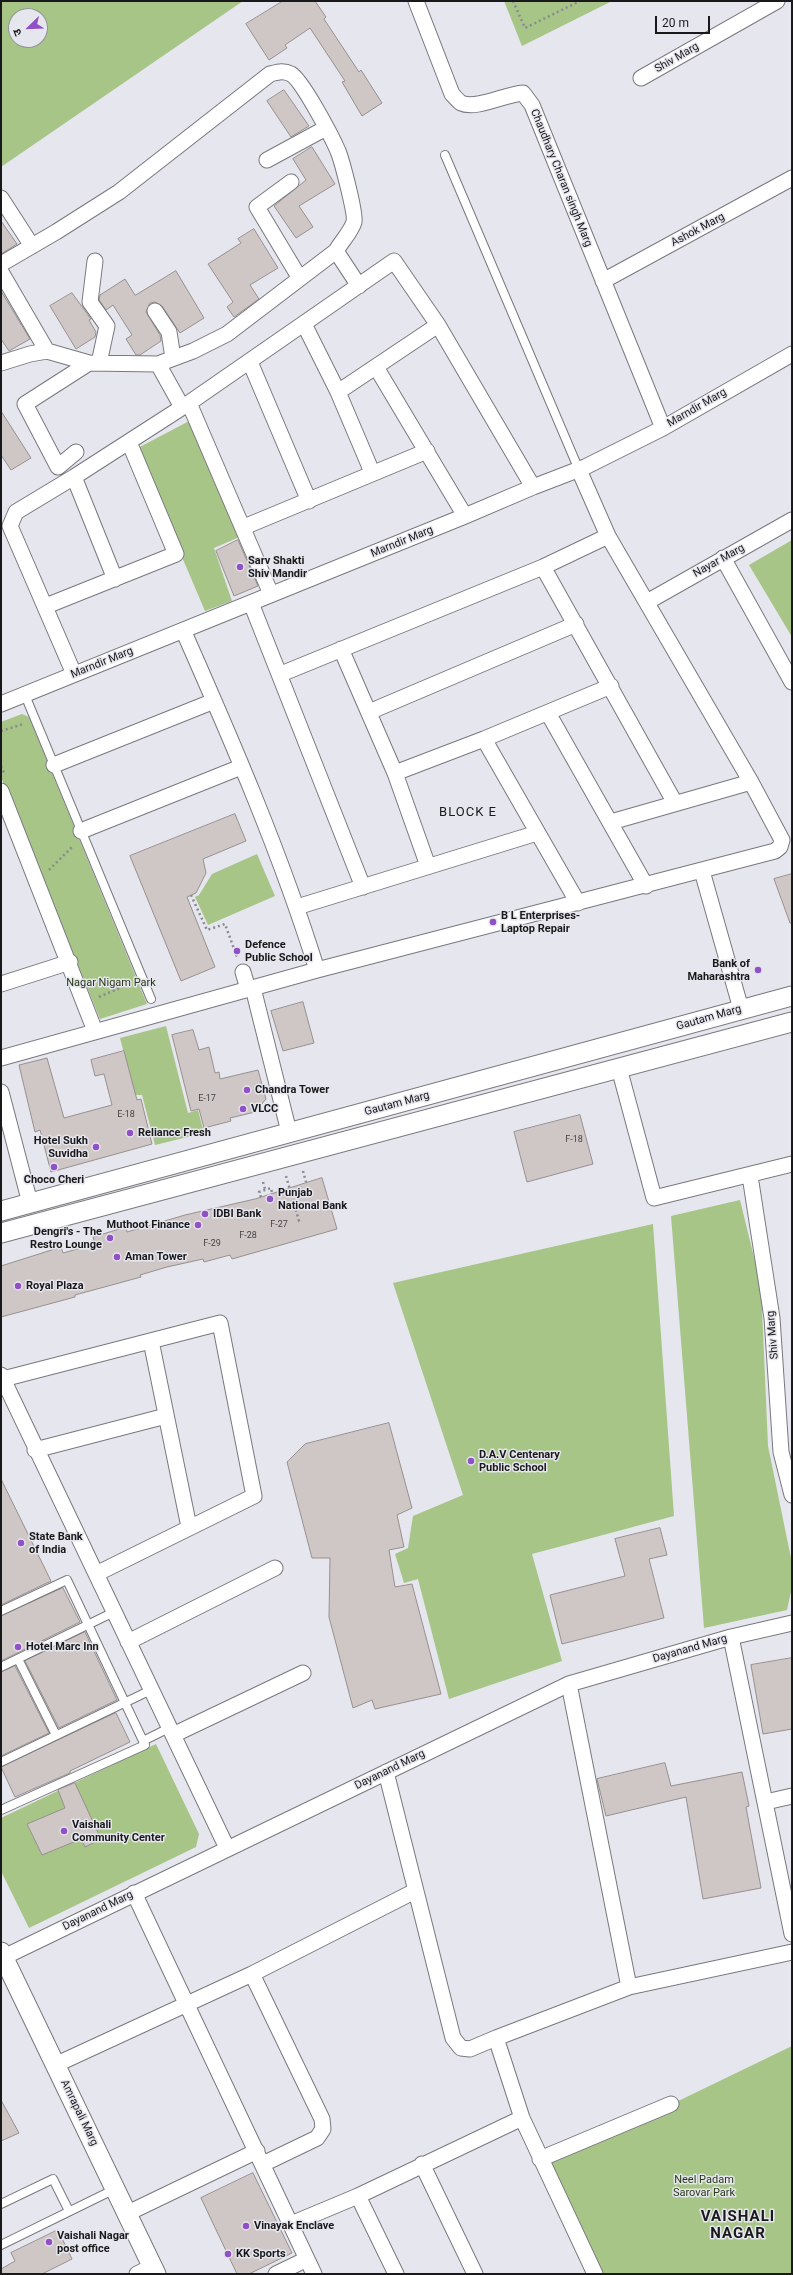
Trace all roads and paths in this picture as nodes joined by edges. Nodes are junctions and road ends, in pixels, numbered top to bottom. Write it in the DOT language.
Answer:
graph roads {
  1 [pos="416,1"];
  2 [pos="513,1"];
  3 [pos="580,1"];
  4 [pos="777,1"];
  5 [pos="641,78"];
  6 [pos="326,128"];
  7 [pos="445,155"];
  8 [pos="267,160"];
  9 [pos="792,178"];
  10 [pos="291,182"];
  11 [pos="1,198"];
  12 [pos="32,246"];
  13 [pos="336,251"];
  14 [pos="95,261"];
  15 [pos="1,264"];
  16 [pos="1,272"];
  17 [pos="299,277"];
  18 [pos="603,281"];
  19 [pos="359,286"];
  20 [pos="155,311"];
  21 [pos="304,324"];
  22 [pos="438,325"];
  23 [pos="48,351"];
  24 [pos="792,354"];
  25 [pos="173,358"];
  26 [pos="250,362"];
  27 [pos="1,363"];
  28 [pos="94,363"];
  29 [pos="158,364"];
  30 [pos="376,367"];
  31 [pos="338,392"];
  32 [pos="186,405"];
  33 [pos="663,428"];
  34 [pos="129,442"];
  35 [pos="427,451"];
  36 [pos="76,452"];
  37 [pos="579,470"];
  38 [pos="372,472"];
  39 [pos="74,477"];
  40 [pos="533,486"];
  41 [pos="309,501"];
  42 [pos="465,516"];
  43 [pos="792,520"];
  44 [pos="244,527"];
  45 [pos="6,528"];
  46 [pos="608,536"];
  47 [pos="723,558"];
  48 [pos="543,568"];
  49 [pos="115,579"];
  50 [pos="271,594"];
  51 [pos="647,602"];
  52 [pos="251,603"];
  53 [pos="46,606"];
  54 [pos="576,624"];
  55 [pos="183,630"];
  56 [pos="341,649"];
  57 [pos="74,674"];
  58 [pos="281,674"];
  59 [pos="790,675"];
  60 [pos="611,686"];
  61 [pos="25,695"];
  62 [pos="214,701"];
  63 [pos="1,704"];
  64 [pos="369,712"];
  65 [pos="548,713"];
  66 [pos="484,739"];
  67 [pos="54,765"];
  68 [pos="241,767"];
  69 [pos="395,773"];
  70 [pos="751,782"];
  71 [pos="1,791"];
  72 [pos="675,803"];
  73 [pos="611,822"];
  74 [pos="81,831"];
  75 [pos="537,833"];
  76 [pos="76,853"];
  77 [pos="428,866"];
  78 [pos="702,871"];
  79 [pos="45,874"];
  80 [pos="646,886"];
  81 [pos="363,887"];
  82 [pos="192,895"];
  83 [pos="578,903"];
  84 [pos="297,908"];
  85 [pos="70,962"];
  86 [pos="317,970"];
  87 [pos="243,972"];
  88 [pos="128,976"];
  89 [pos="2,980"];
  90 [pos="250,988"];
  91 [pos="792,996"];
  92 [pos="96,998"];
  93 [pos="151,999"];
  94 [pos="741,1009"];
  95 [pos="792,1022"];
  96 [pos="95,1031"];
  97 [pos="1,1058"];
  98 [pos="619,1068"];
  99 [pos="1,1092"];
  100 [pos="289,1132"];
  101 [pos="281,1159"];
  102 [pos="792,1164"];
  103 [pos="303,1174"];
  104 [pos="750,1176"];
  105 [pos="306,1182"];
  106 [pos="272,1193"];
  107 [pos="260,1197"];
  108 [pos="30,1203"];
  109 [pos="1,1211"];
  110 [pos="302,1220"];
  111 [pos="1,1234"];
  112 [pos="151,1341"];
  113 [pos="2,1377"];
  114 [pos="166,1416"];
  115 [pos="35,1450"];
  116 [pos="792,1495"];
  117 [pos="189,1527"];
  118 [pos="275,1568"];
  119 [pos="96,1574"];
  120 [pos="1,1611"];
  121 [pos="114,1612"];
  122 [pos="792,1623"];
  123 [pos="88,1624"];
  124 [pos="731,1637"];
  125 [pos="128,1642"];
  126 [pos="18,1659"];
  127 [pos="1,1667"];
  128 [pos="303,1673"];
  129 [pos="569,1684"];
  130 [pos="151,1690"];
  131 [pos="125,1703"];
  132 [pos="171,1732"];
  133 [pos="56,1735"];
  134 [pos="143,1741"];
  135 [pos="1,1762"];
  136 [pos="386,1772"];
  137 [pos="792,1796"];
  138 [pos="766,1802"];
  139 [pos="1,1810"];
  140 [pos="227,1848"];
  141 [pos="415,1891"];
  142 [pos="134,1893"];
  143 [pos="792,1934"];
  144 [pos="792,1952"];
  145 [pos="2,1955"];
  146 [pos="252,1974"];
  147 [pos="630,1987"];
  148 [pos="185,2004"];
  149 [pos="496,2038"];
  150 [pos="55,2065"];
  151 [pos="671,2104"];
  152 [pos="522,2118"];
  153 [pos="260,2157"];
  154 [pos="540,2159"];
  155 [pos="422,2164"];
  156 [pos="115,2189"];
  157 [pos="358,2196"];
  158 [pos="1,2204"];
  159 [pos="69,2211"];
  160 [pos="128,2213"];
  161 [pos="291,2224"];
  162 [pos="1,2245"];
  163 [pos="307,2259"];
  164 [pos="149,2271"];
  165 [pos="276,2274"];
  166 [pos="314,2274"];
  167 [pos="396,2274"];
  168 [pos="475,2274"];
  169 [pos="595,2274"];
  1 -- 18 [label="street, Chaudhary Charan singh Marg"];
  2 -- 3 [label="path"];
  4 -- 5 [label="street, Shiv Marg"];
  6 -- 8 [label="street"];
  6 -- 12 [label="street"];
  6 -- 13 [label="street"];
  7 -- 37 [label="lane"];
  9 -- 18 [label="street, Ashok Marg"];
  10 -- 17 [label="street"];
  11 -- 12 [label="street"];
  12 -- 15 [label="street"];
  13 -- 17 [label="street"];
  13 -- 19 [label="street"];
  14 -- 28 [label="street"];
  16 -- 23 [label="street"];
  17 -- 25 [label="street"];
  18 -- 33 [label="street, Chaudhary Charan singh Marg"];
  19 -- 21 [label="street"];
  19 -- 22 [label="street"];
  20 -- 25 [label="street"];
  21 -- 26 [label="street"];
  21 -- 31 [label="street"];
  22 -- 30 [label="street"];
  22 -- 40 [label="street"];
  23 -- 27 [label="street"];
  23 -- 28 [label="street"];
  24 -- 33 [label="street, Marndir Marg"];
  25 -- 29 [label="street"];
  26 -- 32 [label="street"];
  26 -- 41 [label="street"];
  28 -- 29 [label="street"];
  28 -- 36 [label="street"];
  29 -- 32 [label="street"];
  30 -- 31 [label="street"];
  30 -- 35 [label="street"];
  31 -- 38 [label="street"];
  32 -- 34 [label="street"];
  32 -- 44 [label="street"];
  33 -- 37 [label="street, Marndir Marg"];
  34 -- 39 [label="street"];
  34 -- 49 [label="street"];
  35 -- 38 [label="street"];
  35 -- 42 [label="street"];
  37 -- 40 [label="street, Marndir Marg"];
  37 -- 46 [label="street"];
  38 -- 41 [label="street"];
  39 -- 45 [label="street"];
  39 -- 49 [label="street"];
  40 -- 42 [label="street, Marndir Marg"];
  41 -- 44 [label="street"];
  42 -- 50 [label="street, Marndir Marg"];
  43 -- 47 [label="street, Nayar Marg"];
  44 -- 50 [label="street"];
  45 -- 53 [label="street"];
  46 -- 48 [label="street"];
  46 -- 51 [label="street"];
  47 -- 51 [label="street, Nayar Marg"];
  47 -- 59 [label="street"];
  48 -- 54 [label="street"];
  48 -- 56 [label="street"];
  49 -- 53 [label="street"];
  50 -- 52 [label="street, Marndir Marg"];
  51 -- 70 [label="street"];
  52 -- 55 [label="street, Marndir Marg"];
  52 -- 58 [label="street"];
  53 -- 57 [label="street"];
  54 -- 60 [label="street"];
  54 -- 64 [label="street"];
  55 -- 57 [label="street, Marndir Marg"];
  55 -- 62 [label="street"];
  56 -- 58 [label="street"];
  56 -- 64 [label="street"];
  57 -- 61 [label="street, Marndir Marg"];
  58 -- 81 [label="street"];
  60 -- 65 [label="street"];
  60 -- 72 [label="street"];
  61 -- 63 [label="street, Marndir Marg"];
  61 -- 67 [label="lane"];
  62 -- 67 [label="street"];
  62 -- 68 [label="street"];
  64 -- 69 [label="street"];
  65 -- 66 [label="street"];
  65 -- 73 [label="street"];
  66 -- 69 [label="street"];
  66 -- 75 [label="street"];
  67 -- 74 [label="lane"];
  68 -- 74 [label="street"];
  68 -- 84 [label="street"];
  69 -- 77 [label="street"];
  70 -- 72 [label="street"];
  70 -- 78 [label="street"];
  71 -- 85 [label="street"];
  72 -- 73 [label="street"];
  73 -- 80 [label="street"];
  74 -- 93 [label="lane"];
  75 -- 77 [label="street"];
  75 -- 83 [label="street"];
  76 -- 79 [label="path"];
  77 -- 81 [label="street"];
  78 -- 80 [label="street"];
  78 -- 94 [label="street"];
  80 -- 83 [label="street"];
  81 -- 84 [label="street"];
  82 -- 87 [label="path"];
  83 -- 86 [label="street"];
  84 -- 86 [label="street"];
  85 -- 89 [label="street"];
  85 -- 96 [label="street"];
  86 -- 90 [label="street"];
  87 -- 90 [label="street"];
  88 -- 92 [label="path"];
  90 -- 96 [label="street"];
  90 -- 100 [label="street"];
  91 -- 94 [label="street, Gautam Marg"];
  94 -- 100 [label="street, Gautam Marg"];
  95 -- 98 [label="street, Gautam Marg"];
  96 -- 97 [label="street"];
  98 -- 101 [label="street, Gautam Marg"];
  98 -- 104 [label="street"];
  99 -- 108 [label="street"];
  100 -- 108 [label="street, Gautam Marg"];
  101 -- 110 [label="path"];
  101 -- 111 [label="street, Gautam Marg"];
  102 -- 104 [label="street"];
  103 -- 105 [label="path"];
  104 -- 116 [label="street, Shiv Marg"];
  106 -- 107 [label="path"];
  108 -- 109 [label="street, Gautam Marg"];
  112 -- 113 [label="street"];
  112 -- 114 [label="street"];
  112 -- 117 [label="street"];
  113 -- 115 [label="street"];
  114 -- 115 [label="street"];
  114 -- 117 [label="street"];
  115 -- 119 [label="street"];
  117 -- 119 [label="street"];
  118 -- 125 [label="street"];
  119 -- 121 [label="street"];
  120 -- 123 [label="lane"];
  121 -- 123 [label="lane"];
  121 -- 125 [label="street"];
  122 -- 124 [label="street, Dayanand Marg"];
  123 -- 126 [label="lane"];
  123 -- 131 [label="lane"];
  124 -- 129 [label="street, Dayanand Marg"];
  124 -- 138 [label="street"];
  125 -- 130 [label="street"];
  126 -- 127 [label="lane"];
  126 -- 133 [label="lane"];
  128 -- 132 [label="street"];
  129 -- 136 [label="street, Dayanand Marg"];
  129 -- 147 [label="street"];
  130 -- 131 [label="lane"];
  130 -- 132 [label="street"];
  131 -- 133 [label="lane"];
  131 -- 134 [label="lane"];
  132 -- 134 [label="lane"];
  132 -- 140 [label="street"];
  133 -- 135 [label="lane"];
  134 -- 139 [label="lane"];
  136 -- 140 [label="street, Dayanand Marg"];
  136 -- 141 [label="street"];
  137 -- 138 [label="street"];
  138 -- 143 [label="street"];
  140 -- 142 [label="street, Dayanand Marg"];
  141 -- 146 [label="street"];
  141 -- 149 [label="street"];
  142 -- 145 [label="street, Dayanand Marg"];
  142 -- 148 [label="street"];
  144 -- 147 [label="street"];
  145 -- 150 [label="street, Amrapali Marg"];
  146 -- 148 [label="street"];
  146 -- 153 [label="street"];
  147 -- 149 [label="street"];
  148 -- 150 [label="street"];
  148 -- 153 [label="street"];
  149 -- 152 [label="street"];
  150 -- 156 [label="street, Amrapali Marg"];
  151 -- 154 [label="street"];
  152 -- 154 [label="street"];
  152 -- 155 [label="street"];
  153 -- 160 [label="street"];
  153 -- 161 [label="street"];
  154 -- 169 [label="street"];
  155 -- 157 [label="street"];
  155 -- 168 [label="street"];
  156 -- 159 [label="lane"];
  156 -- 160 [label="street, Amrapali Marg"];
  157 -- 161 [label="street"];
  157 -- 167 [label="street"];
  158 -- 159 [label="lane"];
  159 -- 162 [label="lane"];
  160 -- 164 [label="street, Amrapali Marg"];
  161 -- 163 [label="street"];
  163 -- 165 [label="street"];
  163 -- 166 [label="street"];
}
